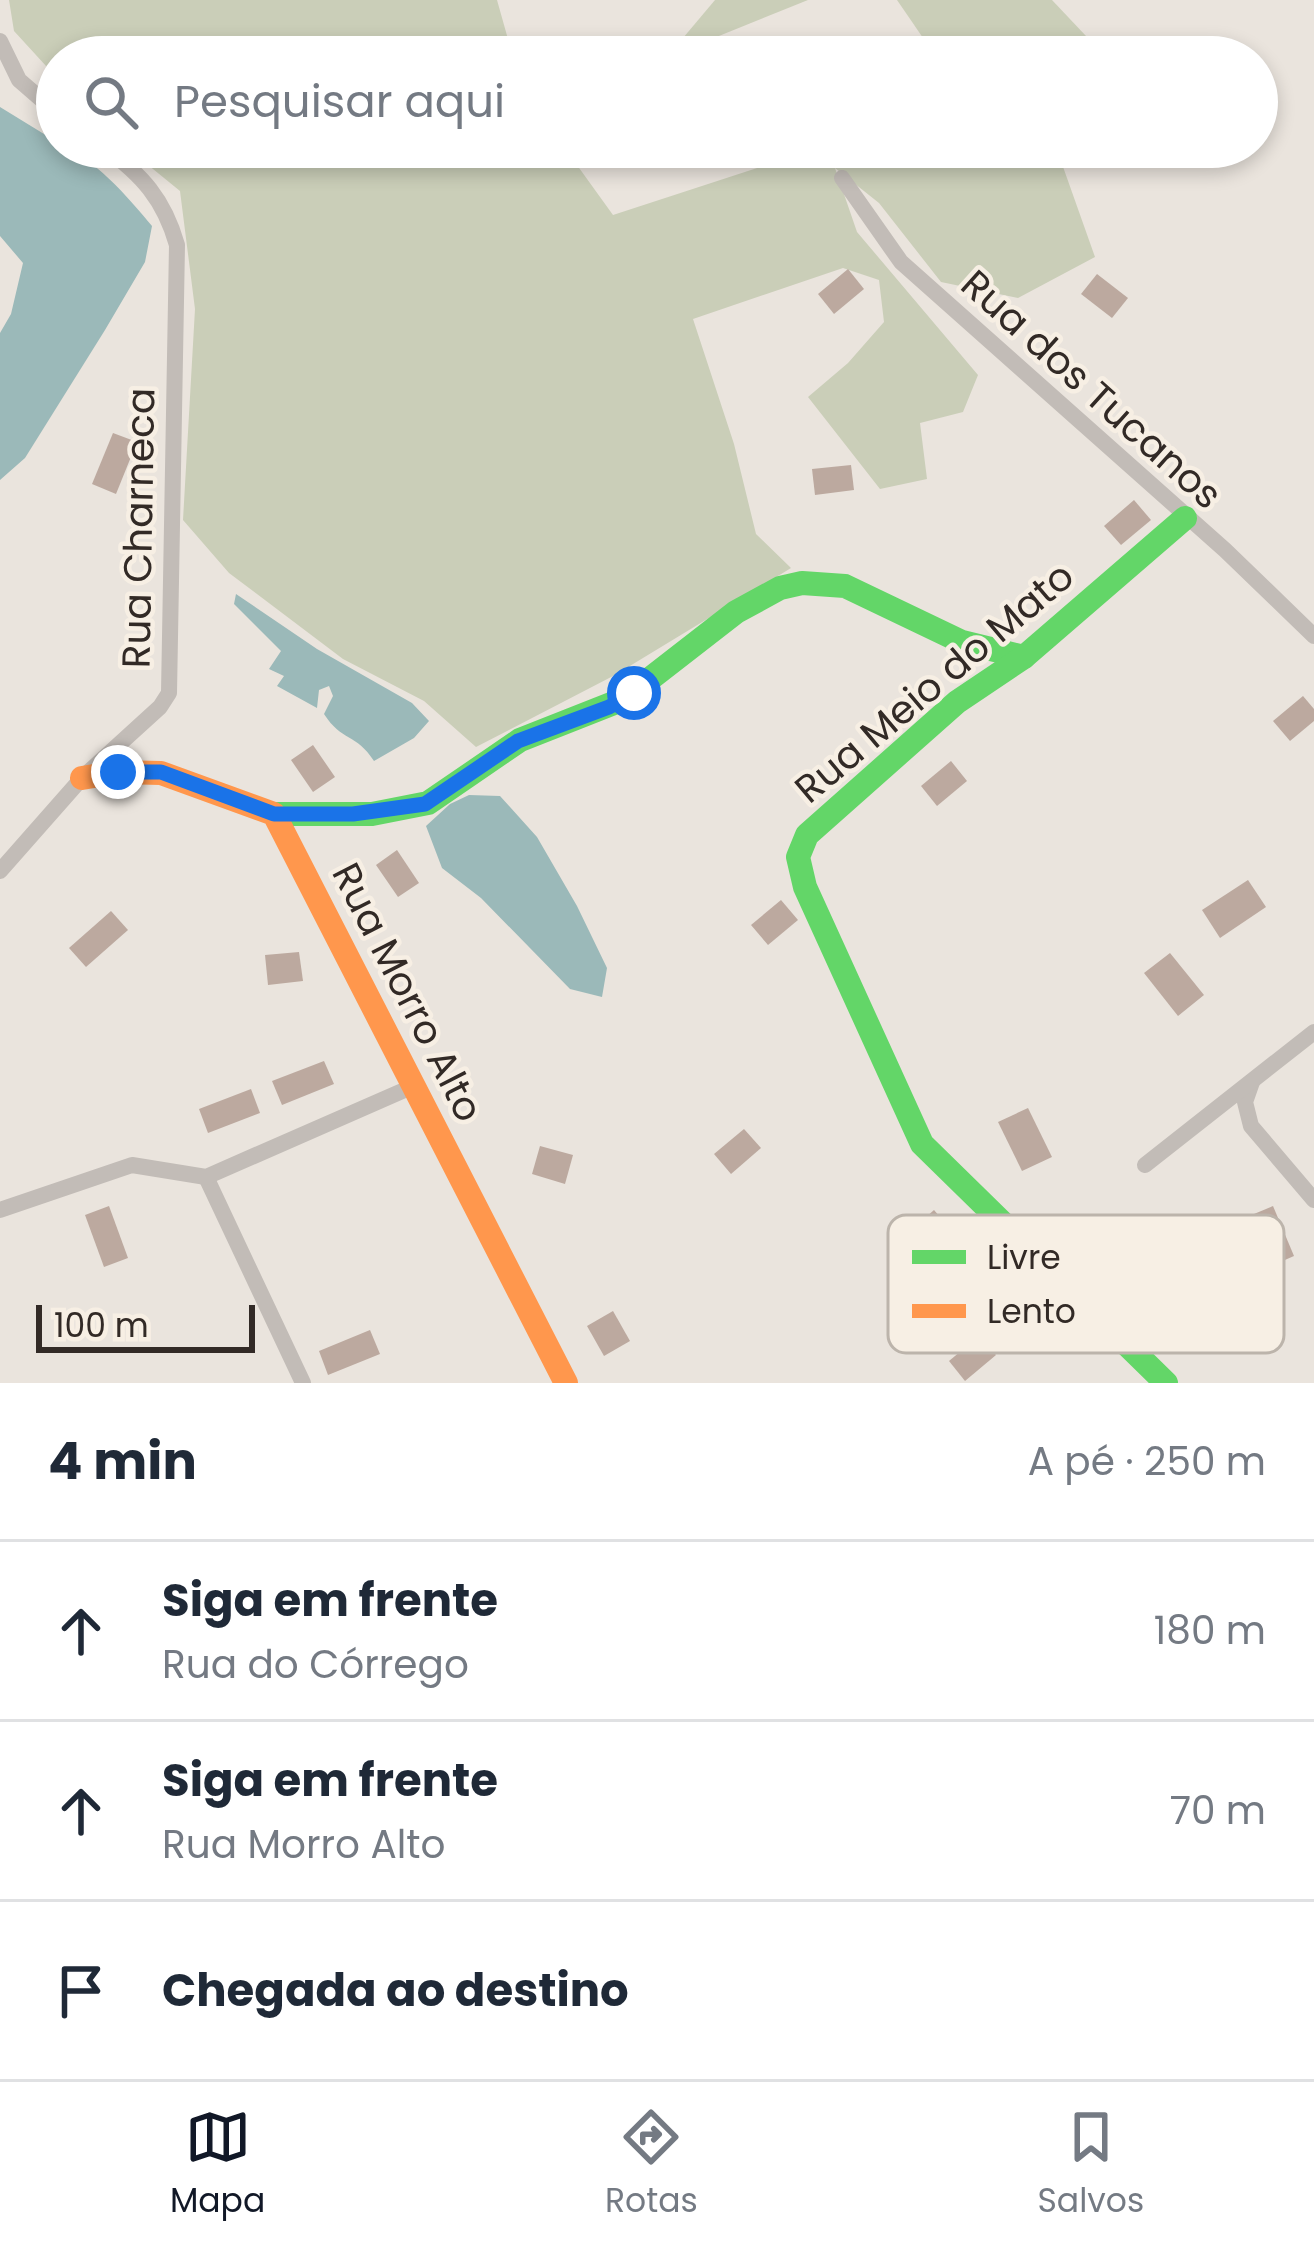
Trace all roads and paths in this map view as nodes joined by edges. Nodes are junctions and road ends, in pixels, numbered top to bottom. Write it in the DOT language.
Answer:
graph roads {
  1 [pos="0,41"];
  2 [pos="36,95"];
  3 [pos="130,168"];
  4 [pos="842,178"];
  5 [pos="1185,518"];
  6 [pos="1314,636"];
  7 [pos="1024,656"];
  8 [pos="82,778"];
  9 [pos="274,814"];
  10 [pos="0,871"];
  11 [pos="1314,1032"];
  12 [pos="1252,1081"];
  13 [pos="416,1084"];
  14 [pos="1145,1165"];
  15 [pos="206,1177"];
  16 [pos="1314,1201"];
  17 [pos="0,1210"];
  18 [pos="994,1215"];
  19 [pos="1135,1353"];
  20 [pos="303,1383"];
  21 [pos="566,1383"];
  22 [pos="1166,1383"];
  1 -- 2 [label="street"];
  3 -- 8 [label="street, Rua Charneca"];
  4 -- 5 [label="street, Rua dos Tucanos"];
  5 -- 6 [label="street, Rua dos Tucanos"];
  5 -- 7 [label="street, Rua Meio do Mato"];
  7 -- 9 [label="street"];
  7 -- 18 [label="street, Rua Meio do Mato"];
  8 -- 9 [label="street"];
  8 -- 10 [label="street, Rua Charneca"];
  9 -- 13 [label="street, Rua Morro Alto"];
  11 -- 12 [label="street"];
  12 -- 14 [label="street"];
  12 -- 16 [label="street"];
  13 -- 15 [label="street"];
  13 -- 21 [label="street, Rua Morro Alto"];
  15 -- 17 [label="street"];
  15 -- 20 [label="street"];
  19 -- 22 [label="street, Rua Meio do Mato"];
}
